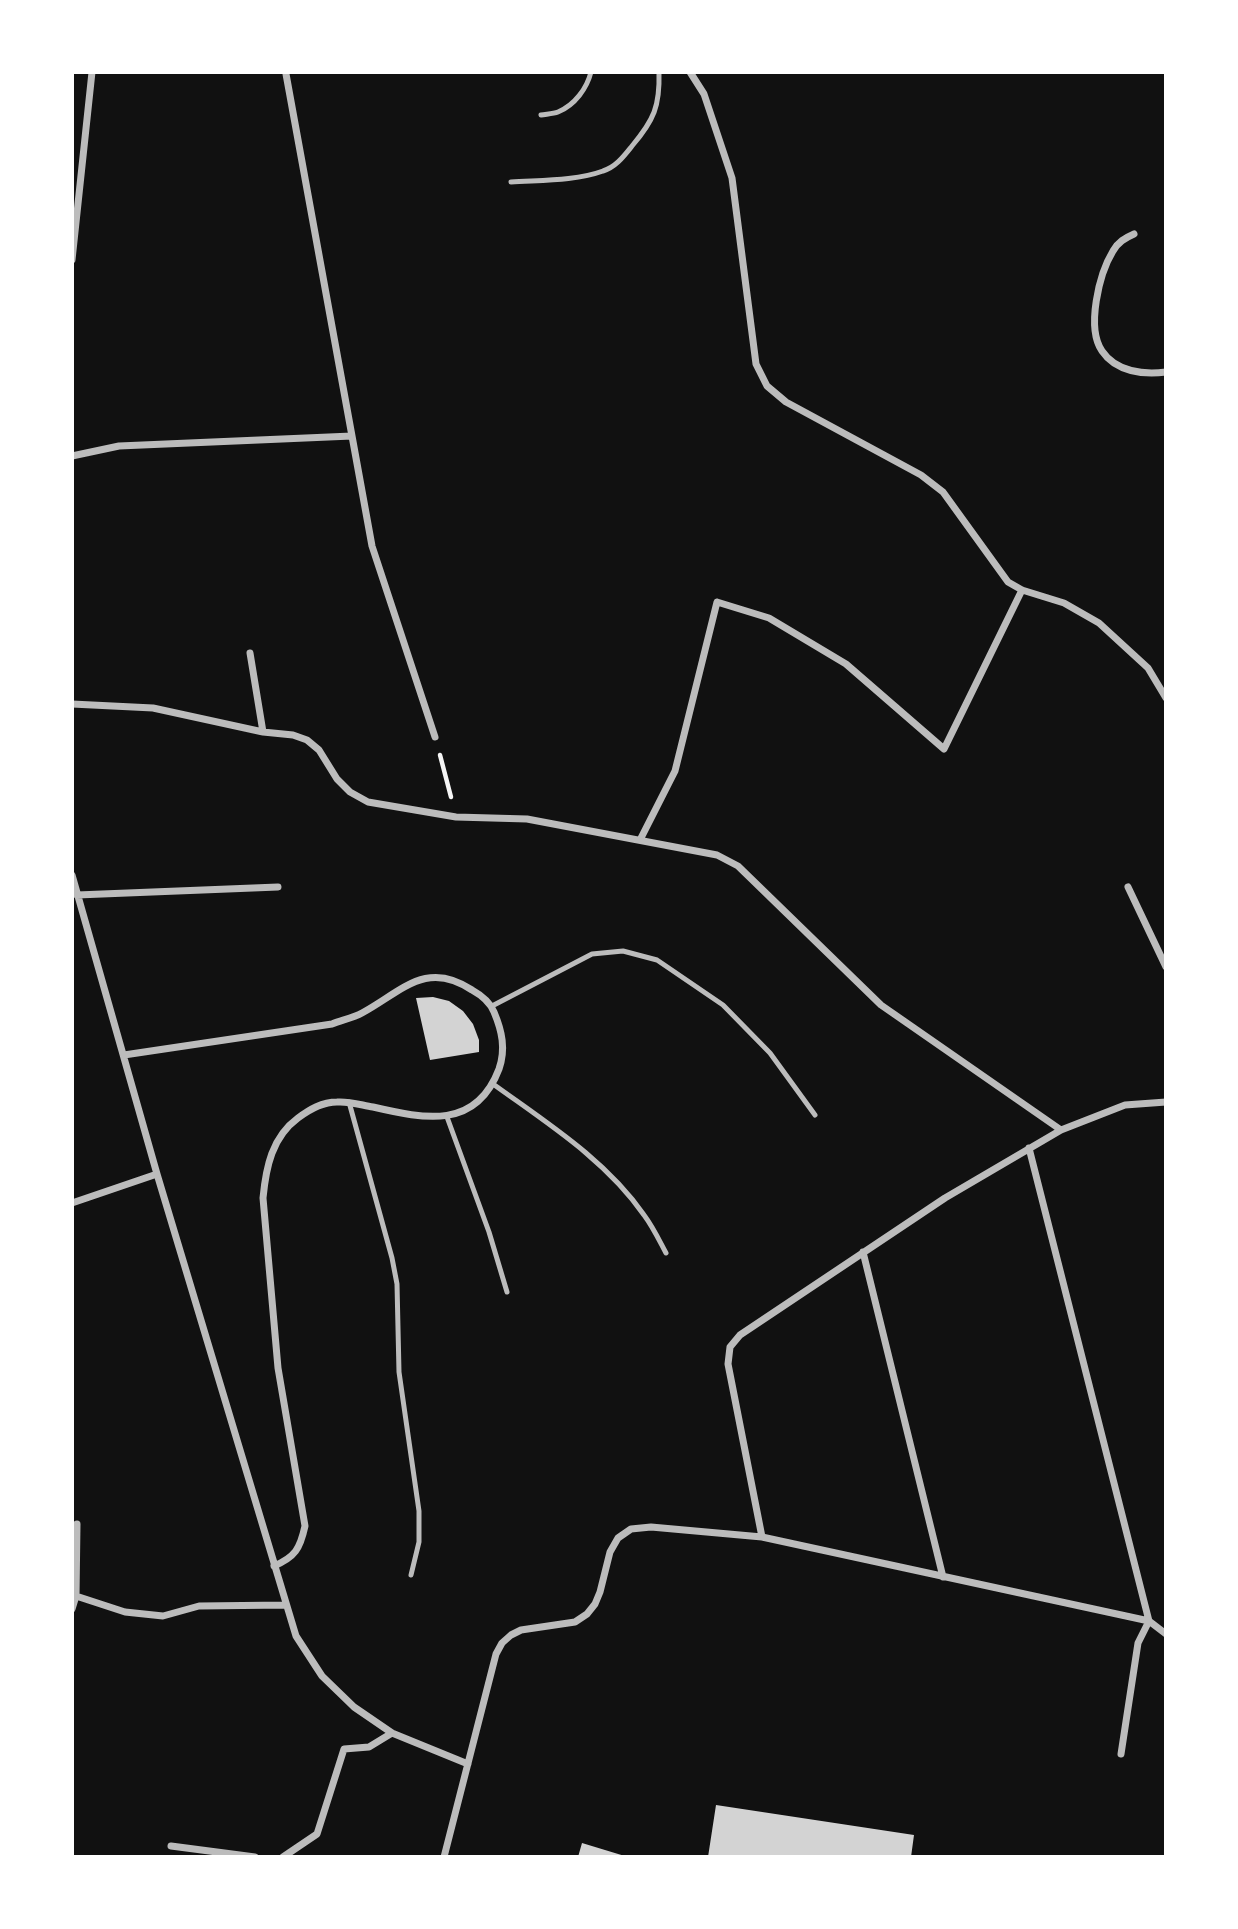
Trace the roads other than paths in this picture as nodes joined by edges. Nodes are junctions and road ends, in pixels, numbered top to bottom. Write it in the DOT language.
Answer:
graph roads {
  1 [pos="92,72"];
  2 [pos="591,72"];
  3 [pos="659,72"];
  4 [pos="690,72"];
  5 [pos="286,74"];
  6 [pos="541,115"];
  7 [pos="511,182"];
  8 [pos="1133,233"];
  9 [pos="72,260"];
  10 [pos="1166,372"];
  11 [pos="352,436"];
  12 [pos="72,456"];
  13 [pos="1022,590"];
  14 [pos="250,653"];
  15 [pos="1166,698"];
  16 [pos="72,704"];
  17 [pos="263,732"];
  18 [pos="435,737"];
  19 [pos="640,840"];
  20 [pos="72,875"];
  21 [pos="278,887"];
  22 [pos="1128,887"];
  23 [pos="77,895"];
  24 [pos="1166,967"];
  25 [pos="492,1006"];
  26 [pos="124,1055"];
  27 [pos="493,1084"];
  28 [pos="349,1102"];
  29 [pos="1166,1102"];
  30 [pos="815,1115"];
  31 [pos="447,1117"];
  32 [pos="1061,1130"];
  33 [pos="1029,1148"];
  34 [pos="157,1174"];
  35 [pos="72,1203"];
  36 [pos="863,1252"];
  37 [pos="666,1253"];
  38 [pos="507,1292"];
  39 [pos="77,1524"];
  40 [pos="762,1537"];
  41 [pos="274,1566"];
  42 [pos="411,1575"];
  43 [pos="943,1577"];
  44 [pos="76,1596"];
  45 [pos="286,1605"];
  46 [pos="72,1609"];
  47 [pos="1149,1621"];
  48 [pos="1166,1634"];
  49 [pos="392,1733"];
  50 [pos="1121,1754"];
  51 [pos="468,1764"];
  52 [pos="171,1846"];
  53 [pos="255,1857"];
  54 [pos="283,1857"];
  55 [pos="444,1857"];
  1 -- 9 [label="street"];
  2 -- 6 [label="lane"];
  3 -- 7 [label="lane"];
  4 -- 13 [label="street"];
  5 -- 11 [label="street"];
  8 -- 10 [label="street"];
  11 -- 12 [label="street"];
  11 -- 18 [label="street"];
  13 -- 15 [label="street"];
  13 -- 19 [label="street"];
  14 -- 17 [label="street"];
  16 -- 17 [label="street"];
  17 -- 19 [label="street"];
  19 -- 32 [label="street"];
  20 -- 23 [label="street"];
  21 -- 23 [label="street"];
  22 -- 24 [label="street"];
  23 -- 26 [label="street"];
  25 -- 26 [label="street"];
  25 -- 27 [label="street"];
  25 -- 30 [label="lane"];
  26 -- 34 [label="street"];
  27 -- 31 [label="street"];
  27 -- 37 [label="lane"];
  28 -- 31 [label="street"];
  28 -- 41 [label="street"];
  28 -- 42 [label="lane"];
  29 -- 32 [label="street"];
  31 -- 38 [label="lane"];
  32 -- 33 [label="street"];
  33 -- 36 [label="street"];
  33 -- 47 [label="street"];
  34 -- 35 [label="street"];
  34 -- 41 [label="street"];
  36 -- 40 [label="street"];
  36 -- 43 [label="street"];
  39 -- 44 [label="street"];
  40 -- 43 [label="street"];
  40 -- 51 [label="street"];
  41 -- 45 [label="street"];
  43 -- 47 [label="street"];
  44 -- 45 [label="street"];
  44 -- 46 [label="street"];
  45 -- 49 [label="street"];
  47 -- 48 [label="street"];
  47 -- 50 [label="street"];
  49 -- 51 [label="street"];
  49 -- 54 [label="street"];
  51 -- 55 [label="street"];
  52 -- 53 [label="street"];
}
